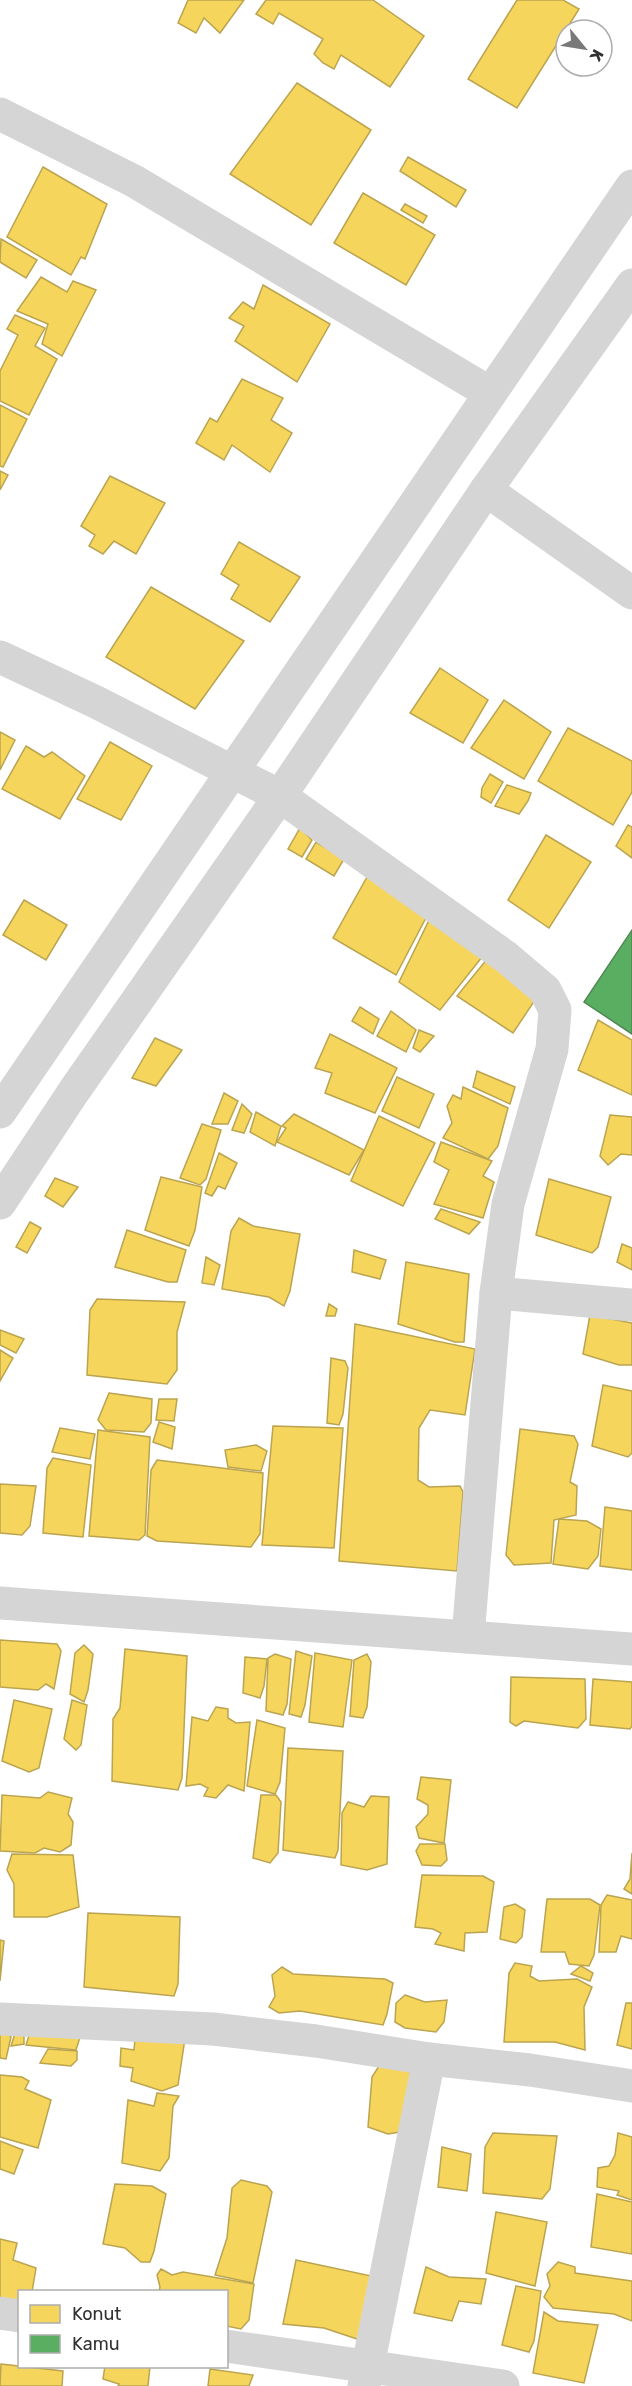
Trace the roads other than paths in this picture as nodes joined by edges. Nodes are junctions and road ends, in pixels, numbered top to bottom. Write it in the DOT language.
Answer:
graph roads {
  1 [pos="0,114"];
  2 [pos="632,186"];
  3 [pos="632,285"];
  4 [pos="490,393"];
  5 [pos="486,490"];
  6 [pos="632,593"];
  7 [pos="0,657"];
  8 [pos="234,771"];
  9 [pos="280,796"];
  10 [pos="0,1112"];
  11 [pos="0,1203"];
  12 [pos="496,1293"];
  13 [pos="632,1305"];
  14 [pos="0,1603"];
  15 [pos="468,1637"];
  16 [pos="632,1649"];
  17 [pos="0,2019"];
  18 [pos="429,2059"];
  19 [pos="632,2086"];
  20 [pos="0,2313"];
  21 [pos="18,2316"];
  22 [pos="228,2346"];
  23 [pos="366,2376"];
  24 [pos="503,2386"];
  1 -- 4 [label="street"];
  2 -- 4 [label="street"];
  3 -- 5 [label="street"];
  4 -- 8 [label="street"];
  5 -- 6 [label="street"];
  5 -- 9 [label="street"];
  7 -- 8 [label="street"];
  8 -- 9 [label="street"];
  8 -- 10 [label="street"];
  9 -- 11 [label="street"];
  9 -- 12 [label="street"];
  12 -- 13 [label="street"];
  12 -- 15 [label="street"];
  14 -- 15 [label="street"];
  15 -- 16 [label="street"];
  17 -- 18 [label="street"];
  18 -- 19 [label="street"];
  18 -- 23 [label="street"];
  20 -- 21 [label="street"];
  22 -- 23 [label="street"];
  23 -- 24 [label="street"];
}
